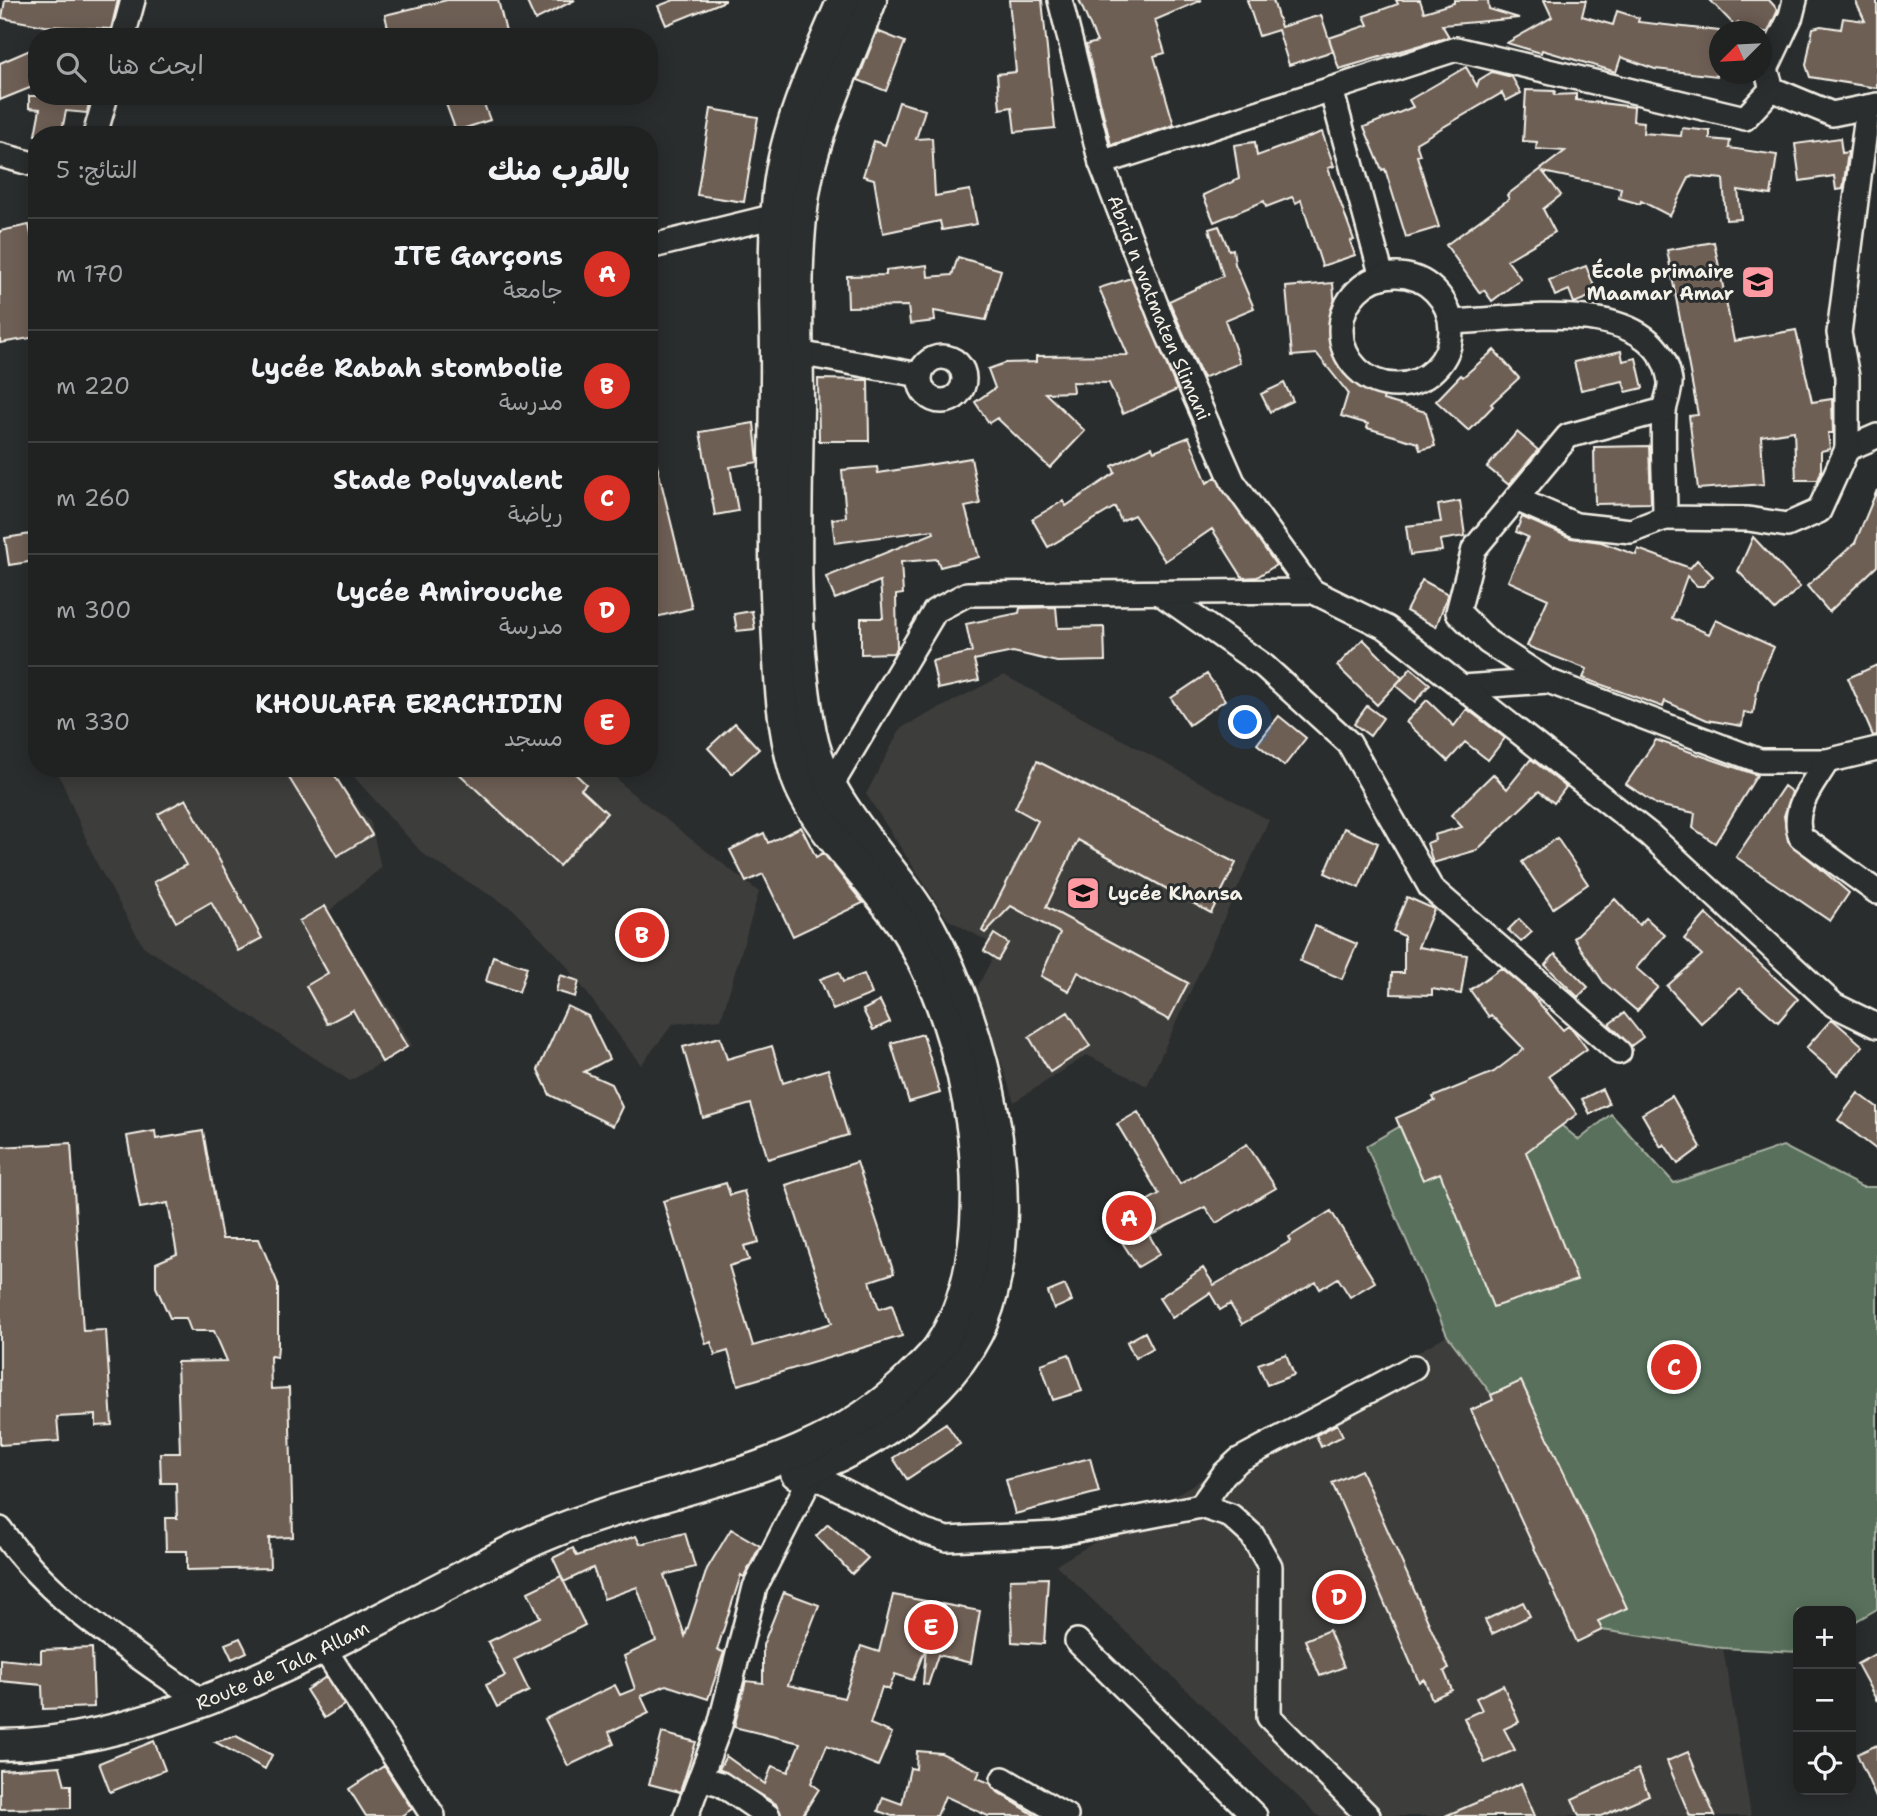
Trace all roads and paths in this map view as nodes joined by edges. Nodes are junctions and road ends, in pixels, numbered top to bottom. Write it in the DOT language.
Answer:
graph roads {
  1 [pos="133,0"];
  2 [pos="843,0"];
  3 [pos="871,0"];
  4 [pos="1060,0"];
  5 [pos="1795,0"];
  6 [pos="125,28"];
  7 [pos="1331,89"];
  8 [pos="1772,89"];
  9 [pos="103,105"];
  10 [pos="1872,106"];
  11 [pos="98,126"];
  12 [pos="0,155"];
  13 [pos="28,163"];
  14 [pos="1101,163"];
  15 [pos="790,212"];
  16 [pos="658,245"];
  17 [pos="1382,277"];
  18 [pos="1451,322"];
  19 [pos="798,353"];
  20 [pos="920,375"];
  21 [pos="1664,410"];
  22 [pos="1877,436"];
  23 [pos="1847,449"];
  24 [pos="1516,499"];
  25 [pos="1665,519"];
  26 [pos="1312,591"];
  27 [pos="1159,592"];
  28 [pos="1548,681"];
  29 [pos="1462,687"];
  30 [pos="1877,749"];
  31 [pos="1827,761"];
  32 [pos="823,799"];
  33 [pos="1877,892"];
  34 [pos="1877,1026"];
  35 [pos="1619,1052"];
  36 [pos="1414,1367"];
  37 [pos="816,1462"];
  38 [pos="1201,1506"];
  39 [pos="0,1529"];
  40 [pos="1077,1641"];
  41 [pos="323,1647"];
  42 [pos="201,1701"];
  43 [pos="0,1745"];
  44 [pos="700,1778"];
  45 [pos="1003,1779"];
  46 [pos="433,1816"];
  47 [pos="686,1816"];
  48 [pos="768,1816"];
  49 [pos="1066,1816"];
  50 [pos="1255,1816"];
  51 [pos="1368,1816"];
  1 -- 6 [label="street"];
  2 -- 15 [label="main road"];
  3 -- 15 [label="main road"];
  4 -- 14 [label="street, Abrid n watmaten Slimani"];
  5 -- 8 [label="street"];
  7 -- 8 [label="street"];
  7 -- 14 [label="street"];
  7 -- 17 [label="street"];
  8 -- 10 [label="street"];
  9 -- 11 [label="street"];
  10 -- 23 [label="street"];
  12 -- 13 [label="street"];
  14 -- 26 [label="street, Abrid n watmaten Slimani"];
  15 -- 16 [label="street"];
  15 -- 19 [label="main road"];
  15 -- 32 [label="main road"];
  17 -- 18 [label="street"];
  17 -- 18 [label="street"];
  18 -- 21 [label="street"];
  19 -- 20 [label="street"];
  19 -- 32 [label="main road"];
  21 -- 24 [label="street"];
  21 -- 25 [label="street"];
  22 -- 23 [label="street"];
  23 -- 25 [label="street"];
  24 -- 25 [label="street"];
  24 -- 28 [label="street"];
  26 -- 27 [label="street"];
  26 -- 29 [label="street"];
  27 -- 32 [label="street"];
  27 -- 35 [label="street"];
  28 -- 29 [label="street"];
  28 -- 31 [label="street"];
  29 -- 34 [label="street"];
  30 -- 31 [label="street"];
  31 -- 33 [label="street"];
  32 -- 37 [label="main road, Route de Tala Allam"];
  36 -- 38 [label="street"];
  37 -- 38 [label="street"];
  37 -- 41 [label="main road, Route de Tala Allam"];
  37 -- 44 [label="street"];
  38 -- 51 [label="street"];
  39 -- 42 [label="street"];
  40 -- 50 [label="street"];
  41 -- 42 [label="main road, Route de Tala Allam"];
  41 -- 46 [label="street"];
  42 -- 43 [label="main road, Route de Tala Allam"];
  44 -- 47 [label="street"];
  44 -- 48 [label="street"];
  45 -- 49 [label="street"];
}
